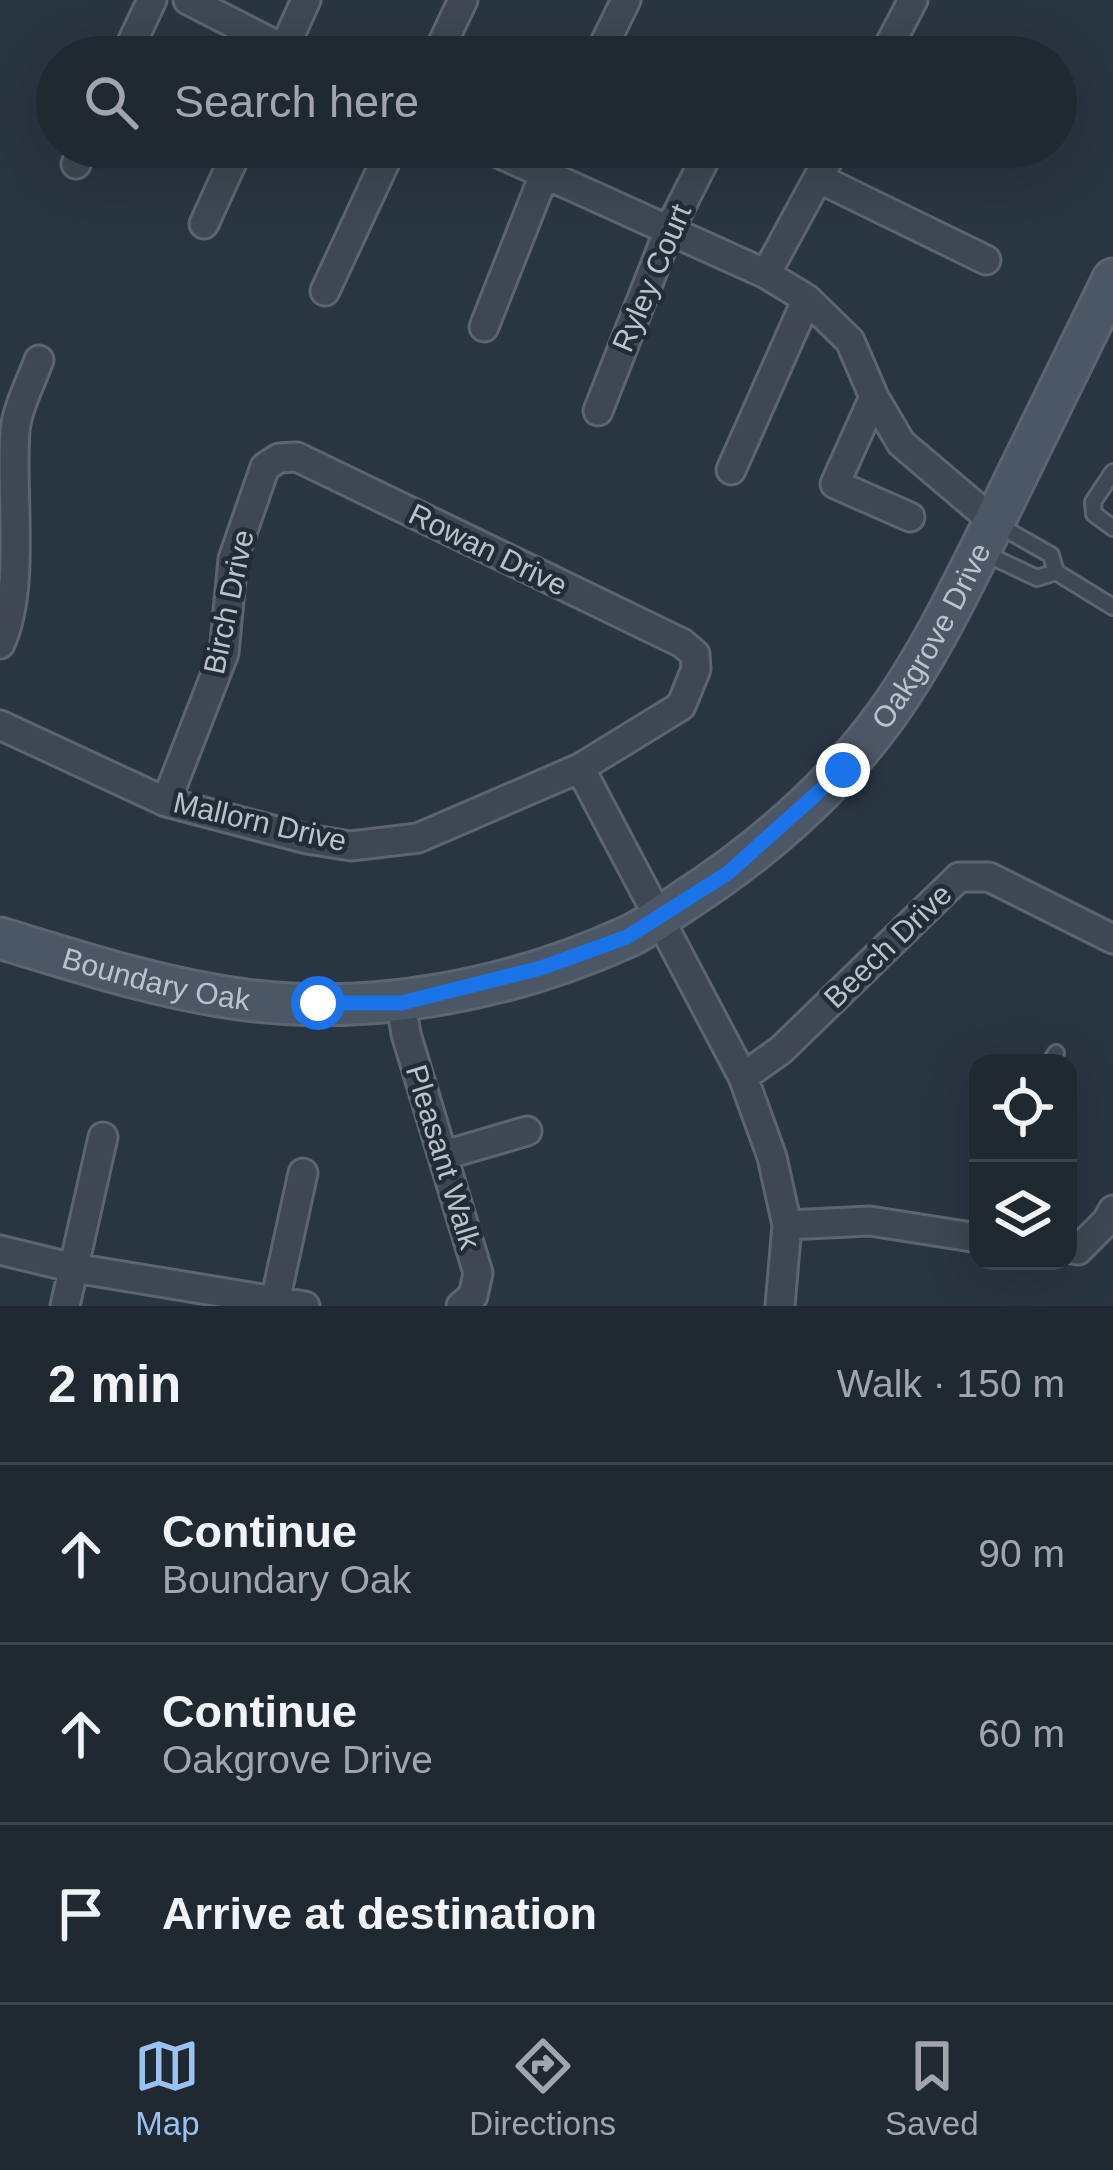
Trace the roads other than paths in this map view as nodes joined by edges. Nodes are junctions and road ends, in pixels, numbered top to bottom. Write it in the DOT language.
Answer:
graph roads {
  1 [pos="152,0"];
  2 [pos="188,0"];
  3 [pos="306,0"];
  4 [pos="464,0"];
  5 [pos="626,0"];
  6 [pos="913,0"];
  7 [pos="135,36"];
  8 [pos="255,36"];
  9 [pos="294,36"];
  10 [pos="446,36"];
  11 [pos="608,36"];
  12 [pos="901,36"];
  13 [pos="229,168"];
  14 [pos="382,168"];
  15 [pos="527,168"];
  16 [pos="544,168"];
  17 [pos="701,168"];
  18 [pos="823,168"];
  19 [pos="541,175"];
  20 [pos="818,178"];
  21 [pos="204,224"];
  22 [pos="668,230"];
  23 [pos="986,260"];
  24 [pos="766,274"];
  25 [pos="1113,279"];
  26 [pos="325,291"];
  27 [pos="807,299"];
  28 [pos="484,327"];
  29 [pos="39,360"];
  30 [pos="874,397"];
  31 [pos="598,411"];
  32 [pos="265,467"];
  33 [pos="731,470"];
  34 [pos="1113,472"];
  35 [pos="910,517"];
  36 [pos="1113,528"];
  37 [pos="987,537"];
  38 [pos="1056,572"];
  39 [pos="1113,607"];
  40 [pos="0,644"];
  41 [pos="696,670"];
  42 [pos="0,725"];
  43 [pos="580,768"];
  44 [pos="166,802"];
  45 [pos="659,917"];
  46 [pos="0,938"];
  47 [pos="1113,939"];
  48 [pos="401,1003"];
  49 [pos="743,1077"];
  50 [pos="527,1131"];
  51 [pos="103,1137"];
  52 [pos="445,1155"];
  53 [pos="303,1173"];
  54 [pos="1113,1210"];
  55 [pos="787,1226"];
  56 [pos="969,1237"];
  57 [pos="0,1250"];
  58 [pos="1077,1250"];
  59 [pos="74,1268"];
  60 [pos="474,1303"];
  61 [pos="274,1305"];
  62 [pos="65,1306"];
  63 [pos="305,1306"];
  64 [pos="780,1306"];
  1 -- 7 [label="street"];
  2 -- 8 [label="street"];
  3 -- 9 [label="street"];
  4 -- 10 [label="street"];
  5 -- 11 [label="street"];
  6 -- 12 [label="street"];
  13 -- 21 [label="street"];
  14 -- 26 [label="street"];
  15 -- 19 [label="street"];
  16 -- 19 [label="street"];
  17 -- 22 [label="street, Ryley Court"];
  18 -- 20 [label="street"];
  19 -- 22 [label="street"];
  19 -- 28 [label="street"];
  20 -- 23 [label="street"];
  20 -- 24 [label="street"];
  22 -- 24 [label="street"];
  22 -- 31 [label="street, Ryley Court"];
  24 -- 27 [label="street"];
  25 -- 37 [label="street, Oakgrove Drive"];
  27 -- 30 [label="street"];
  27 -- 33 [label="street"];
  29 -- 40 [label="street"];
  30 -- 35 [label="street"];
  30 -- 37 [label="street"];
  32 -- 41 [label="street, Rowan Drive"];
  32 -- 44 [label="street, Birch Drive"];
  34 -- 36 [label="lane"];
  37 -- 38 [label="lane"];
  37 -- 38 [label="lane"];
  37 -- 45 [label="street, Oakgrove Drive"];
  38 -- 39 [label="lane"];
  41 -- 43 [label="street, Mallorn Drive"];
  42 -- 44 [label="street, Mallorn Drive"];
  43 -- 44 [label="street, Mallorn Drive"];
  43 -- 45 [label="street"];
  45 -- 48 [label="street, Boundary Oak"];
  45 -- 49 [label="street"];
  46 -- 48 [label="street, Boundary Oak"];
  47 -- 49 [label="street, Beech Drive"];
  48 -- 52 [label="street, Pleasant Walk"];
  49 -- 55 [label="street"];
  50 -- 52 [label="street"];
  51 -- 59 [label="street"];
  52 -- 60 [label="street, Pleasant Walk"];
  53 -- 61 [label="street"];
  54 -- 58 [label="street"];
  55 -- 56 [label="street"];
  55 -- 64 [label="street"];
  57 -- 59 [label="street"];
  59 -- 61 [label="street"];
  59 -- 62 [label="street"];
  61 -- 63 [label="street"];
}
